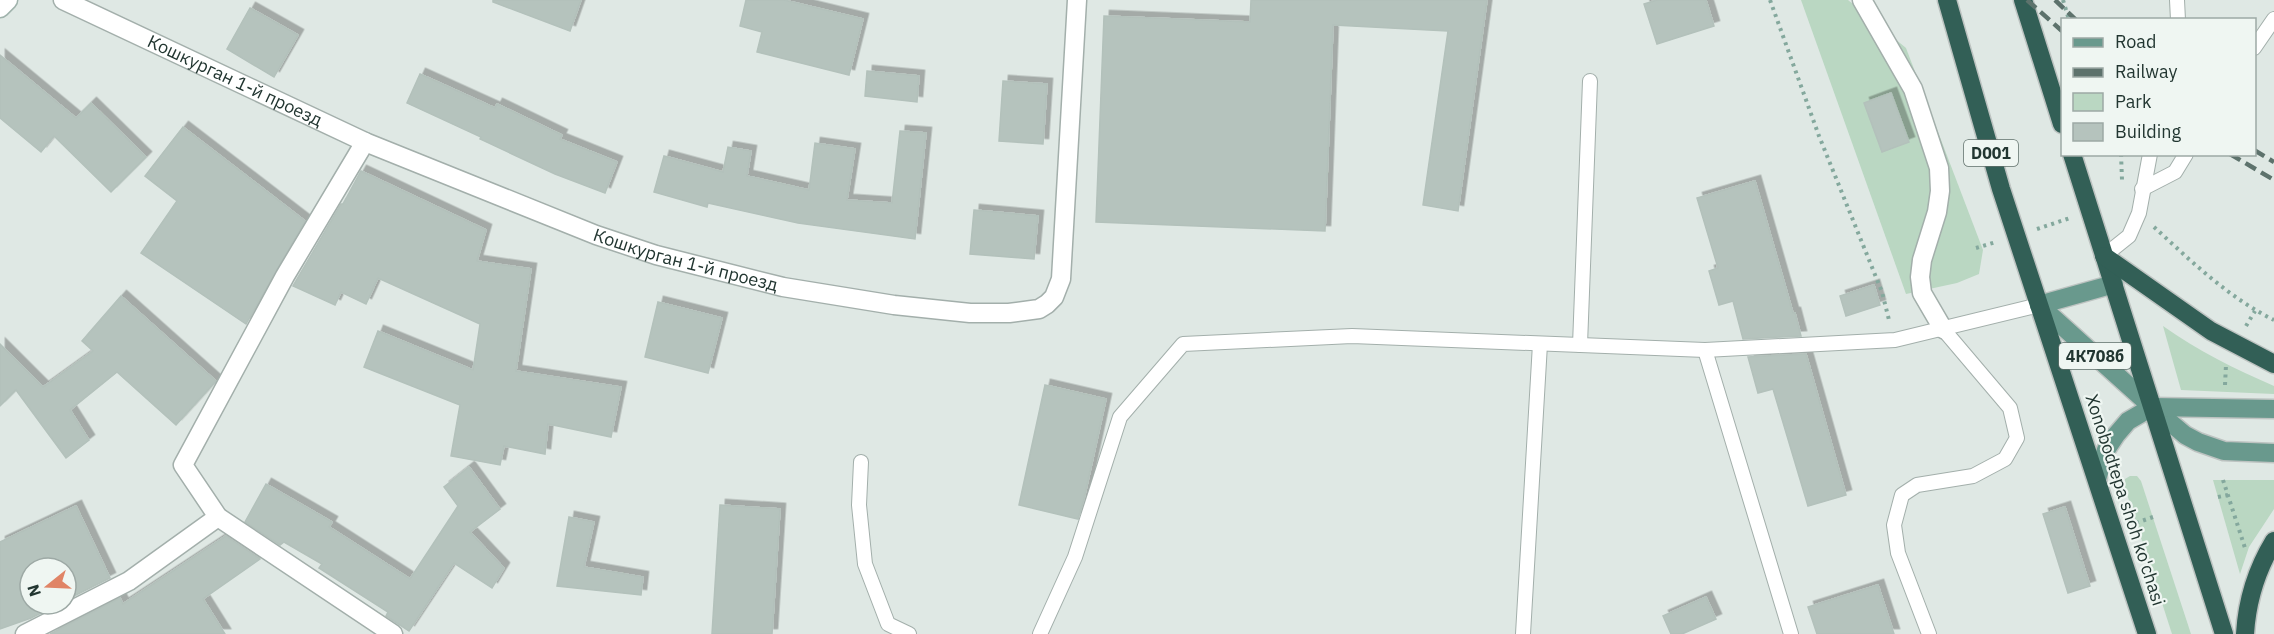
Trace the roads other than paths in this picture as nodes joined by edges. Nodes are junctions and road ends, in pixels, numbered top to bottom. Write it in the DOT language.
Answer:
graph roads {
  1 [pos="8,0"];
  2 [pos="63,0"];
  3 [pos="1077,0"];
  4 [pos="1862,0"];
  5 [pos="1947,0"];
  6 [pos="2023,0"];
  7 [pos="2177,0"];
  8 [pos="0,8"];
  9 [pos="2178,18"];
  10 [pos="2274,19"];
  11 [pos="2256,45"];
  12 [pos="1590,81"];
  13 [pos="2061,121"];
  14 [pos="365,142"];
  15 [pos="2073,156"];
  16 [pos="2150,156"];
  17 [pos="2185,156"];
  18 [pos="2142,189"];
  19 [pos="2104,256"];
  20 [pos="2114,284"];
  21 [pos="2039,305"];
  22 [pos="1943,329"];
  23 [pos="1540,344"];
  24 [pos="1580,345"];
  25 [pos="1705,350"];
  26 [pos="2274,364"];
  27 [pos="2151,407"];
  28 [pos="2274,409"];
  29 [pos="2274,453"];
  30 [pos="861,462"];
  31 [pos="2097,479"];
  32 [pos="218,517"];
  33 [pos="2274,541"];
  34 [pos="25,634"];
  35 [pos="393,634"];
  36 [pos="909,634"];
  37 [pos="1040,634"];
  38 [pos="1523,634"];
  39 [pos="1791,634"];
  40 [pos="1929,634"];
  41 [pos="2147,634"];
  42 [pos="2224,634"];
  43 [pos="2245,634"];
  1 -- 8 [label="street"];
  2 -- 14 [label="street, Кошкурган 1-й проезд"];
  3 -- 14 [label="street, Кошкурган 1-й проезд"];
  4 -- 22 [label="street"];
  5 -- 21 [label="highway, Xonobodtepa shoh ko'chasi / D001"];
  6 -- 13 [label="highway"];
  7 -- 9 [label="lane"];
  10 -- 11 [label="lane"];
  12 -- 24 [label="lane"];
  14 -- 32 [label="street"];
  15 -- 19 [label="highway"];
  16 -- 18 [label="lane"];
  17 -- 18 [label="lane"];
  18 -- 19 [label="lane"];
  19 -- 20 [label="highway"];
  19 -- 26 [label="highway"];
  20 -- 21 [label="main road"];
  20 -- 27 [label="highway"];
  21 -- 22 [label="lane"];
  21 -- 27 [label="main road, 4К708б"];
  21 -- 31 [label="highway, Xonobodtepa shoh ko'chasi / D001"];
  22 -- 25 [label="lane"];
  22 -- 40 [label="lane"];
  23 -- 24 [label="lane"];
  23 -- 37 [label="lane"];
  23 -- 38 [label="lane"];
  24 -- 25 [label="lane"];
  25 -- 39 [label="lane"];
  27 -- 28 [label="main road"];
  27 -- 29 [label="main road"];
  27 -- 31 [label="main road"];
  27 -- 42 [label="highway"];
  30 -- 36 [label="lane"];
  31 -- 41 [label="highway, Xonobodtepa shoh ko'chasi / D001"];
  32 -- 34 [label="street"];
  32 -- 35 [label="street"];
  33 -- 43 [label="highway"];
}
